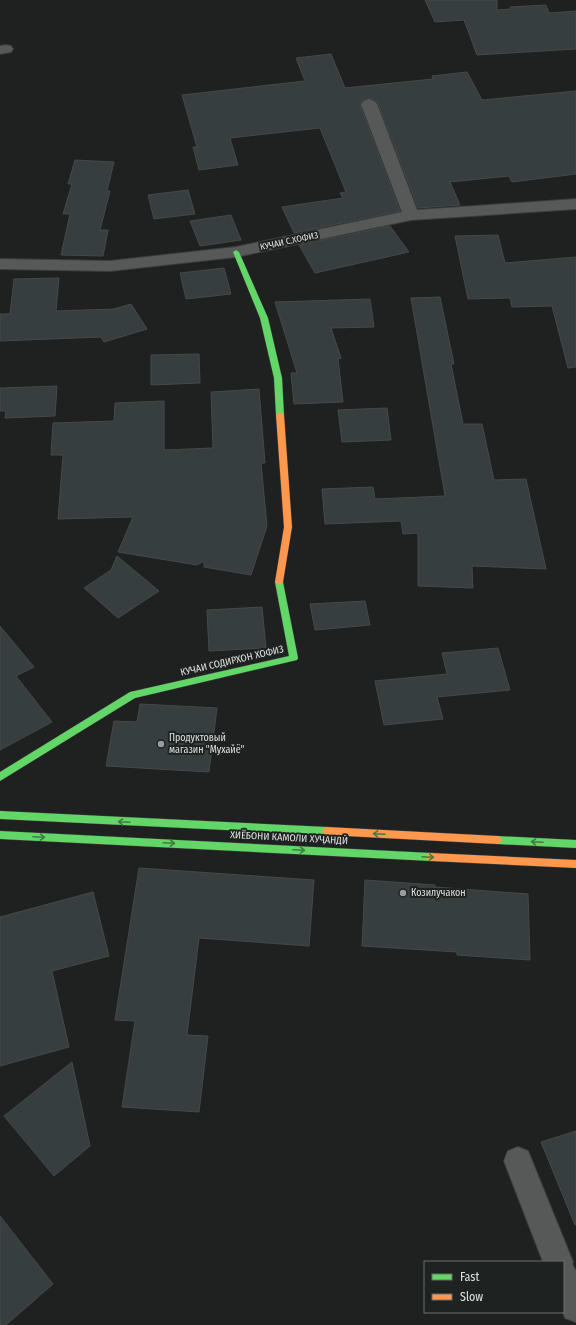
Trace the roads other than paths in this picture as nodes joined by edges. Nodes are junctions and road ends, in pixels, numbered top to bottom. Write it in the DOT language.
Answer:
graph roads {
  1 [pos="369,104"];
  2 [pos="576,204"];
  3 [pos="411,215"];
  4 [pos="236,252"];
  5 [pos="0,264"];
  6 [pos="0,777"];
  7 [pos="0,815"];
  8 [pos="0,835"];
  9 [pos="576,844"];
  10 [pos="576,864"];
  11 [pos="518,1161"];
  12 [pos="558,1261"];
  13 [pos="564,1277"];
  14 [pos="576,1307"];
  1 -- 3 [label="street"];
  2 -- 3 [label="street, КУЧАИ С.ХОФИЗ"];
  3 -- 4 [label="street, КУЧАИ С.ХОФИЗ"];
  4 -- 5 [label="street, КУЧАИ С.ХОФИЗ"];
  4 -- 6 [label="main road, КУЧАИ СОДИРХОН ХОФИЗ"];
  9 -- 7 [label="main road, ХИЁБОНИ КАМОЛИ ХУҶАНДӢ, one-way"];
  8 -- 10 [label="main road, ХИЁБОНИ КАМОЛИ ХУҶАНДӢ, one-way"];
  11 -- 12 [label="street"];
  13 -- 14 [label="street"];
}
